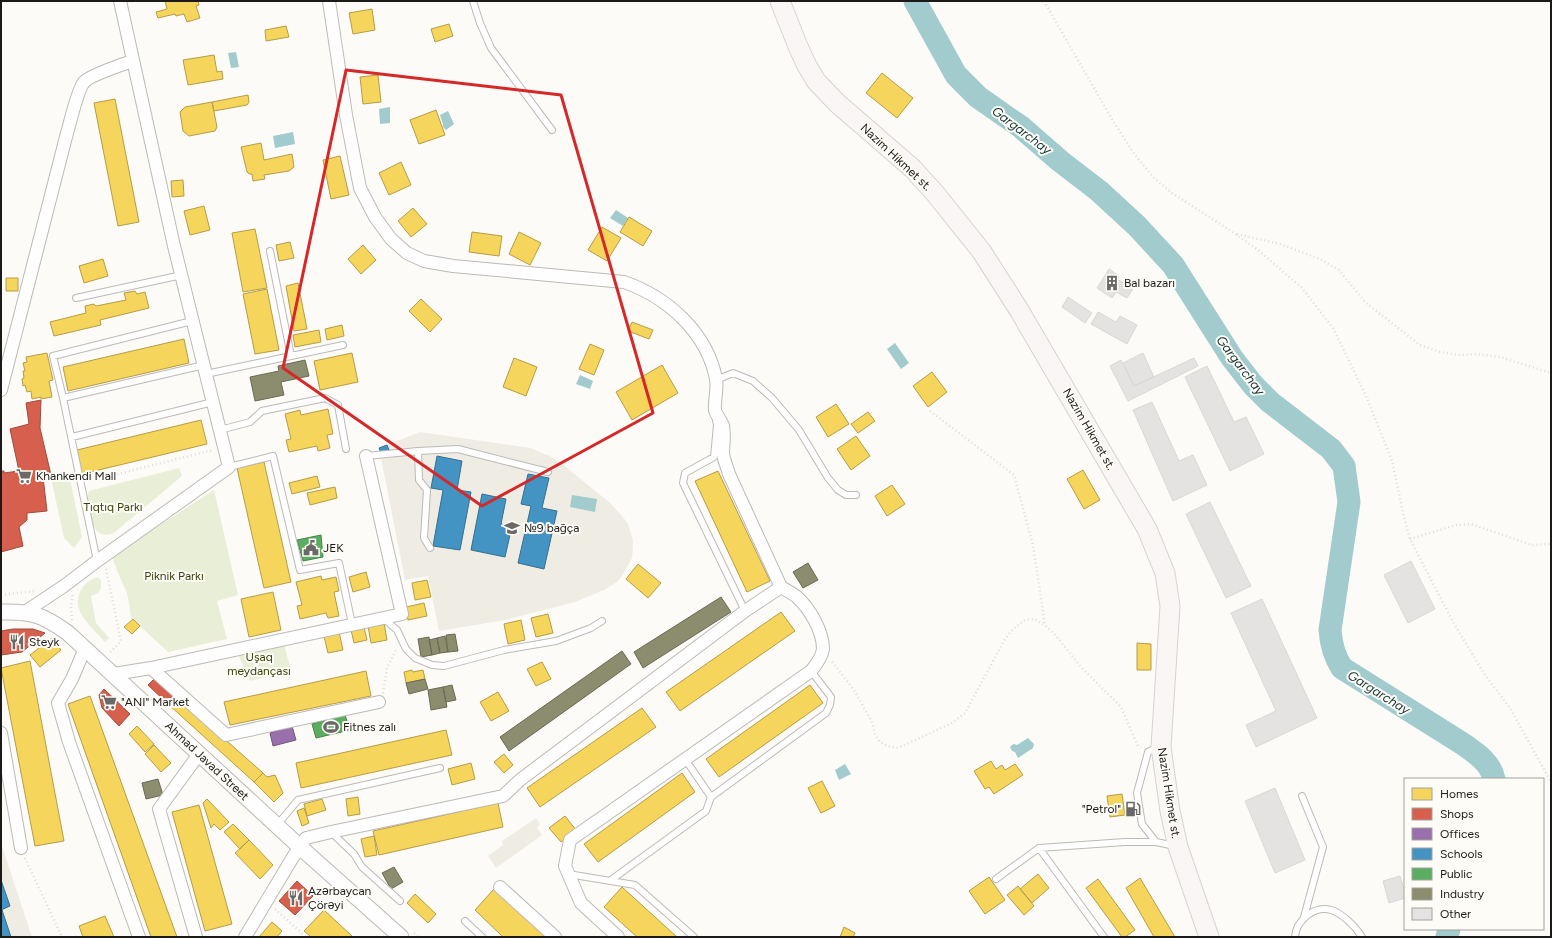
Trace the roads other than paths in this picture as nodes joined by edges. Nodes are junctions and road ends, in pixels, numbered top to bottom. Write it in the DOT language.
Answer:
graph roads {
  1 [pos="120,1"];
  2 [pos="329,1"];
  3 [pos="473,1"];
  4 [pos="780,1"];
  5 [pos="133,61"];
  6 [pos="552,130"];
  7 [pos="270,251"];
  8 [pos="182,275"];
  9 [pos="76,298"];
  10 [pos="192,321"];
  11 [pos="344,345"];
  12 [pos="292,356"];
  13 [pos="205,370"];
  14 [pos="716,380"];
  15 [pos="1,390"];
  16 [pos="63,398"];
  17 [pos="213,402"];
  18 [pos="220,430"];
  19 [pos="72,438"];
  20 [pos="346,449"];
  21 [pos="418,451"];
  22 [pos="366,456"];
  23 [pos="719,456"];
  24 [pos="229,467"];
  25 [pos="548,472"];
  26 [pos="856,495"];
  27 [pos="430,548"];
  28 [pos="99,565"];
  29 [pos="781,587"];
  30 [pos="745,611"];
  31 [pos="1,612"];
  32 [pos="25,612"];
  33 [pos="382,617"];
  34 [pos="602,621"];
  35 [pos="352,624"];
  36 [pos="83,653"];
  37 [pos="151,668"];
  38 [pos="811,671"];
  39 [pos="120,673"];
  40 [pos="379,702"];
  41 [pos="1,733"];
  42 [pos="1154,749"];
  43 [pos="199,754"];
  44 [pos="685,759"];
  45 [pos="440,768"];
  46 [pos="711,796"];
  47 [pos="1302,796"];
  48 [pos="277,825"];
  49 [pos="331,832"];
  50 [pos="1156,842"];
  51 [pos="300,847"];
  52 [pos="1178,847"];
  53 [pos="21,848"];
  54 [pos="1039,848"];
  55 [pos="568,874"];
  56 [pos="996,879"];
  57 [pos="611,880"];
  58 [pos="500,887"];
  59 [pos="400,901"];
  60 [pos="1304,917"];
  61 [pos="465,921"];
  62 [pos="406,934"];
  63 [pos="139,937"];
  64 [pos="196,937"];
  65 [pos="245,937"];
  66 [pos="482,937"];
  67 [pos="555,937"];
  68 [pos="618,937"];
  69 [pos="694,937"];
  70 [pos="1104,937"];
  71 [pos="1209,937"];
  72 [pos="1295,937"];
  73 [pos="1362,937"];
  1 -- 5 [label="street"];
  2 -- 14 [label="street"];
  3 -- 6 [label="lane"];
  4 -- 42 [label="main road, Nazim Hikmet st."];
  5 -- 8 [label="street"];
  5 -- 15 [label="street"];
  7 -- 12 [label="lane"];
  8 -- 9 [label="lane"];
  8 -- 10 [label="street"];
  10 -- 13 [label="street"];
  10 -- 16 [label="lane"];
  11 -- 12 [label="lane"];
  12 -- 13 [label="lane"];
  13 -- 16 [label="lane"];
  13 -- 17 [label="street"];
  14 -- 23 [label="street"];
  14 -- 26 [label="lane"];
  16 -- 19 [label="lane"];
  17 -- 18 [label="street"];
  17 -- 19 [label="lane"];
  18 -- 20 [label="lane"];
  18 -- 24 [label="street"];
  19 -- 28 [label="lane"];
  21 -- 22 [label="lane"];
  21 -- 25 [label="lane"];
  21 -- 27 [label="lane"];
  22 -- 33 [label="street"];
  23 -- 29 [label="street"];
  23 -- 30 [label="lane"];
  24 -- 28 [label="street"];
  24 -- 35 [label="lane"];
  28 -- 32 [label="street"];
  29 -- 30 [label="street"];
  29 -- 38 [label="street"];
  30 -- 49 [label="street"];
  31 -- 32 [label="street, Ahmad Javad Street"];
  32 -- 39 [label="street, Ahmad Javad Street"];
  33 -- 34 [label="lane"];
  33 -- 35 [label="street"];
  35 -- 37 [label="street"];
  36 -- 63 [label="street"];
  37 -- 39 [label="street"];
  37 -- 40 [label="street"];
  38 -- 44 [label="street"];
  38 -- 46 [label="lane"];
  39 -- 43 [label="street, Ahmad Javad Street"];
  41 -- 53 [label="street"];
  42 -- 50 [label="lane"];
  42 -- 52 [label="main road, Nazim Hikmet st."];
  43 -- 48 [label="street, Ahmad Javad Street"];
  43 -- 64 [label="street"];
  44 -- 46 [label="lane"];
  44 -- 55 [label="street"];
  45 -- 48 [label="lane"];
  46 -- 57 [label="lane"];
  47 -- 60 [label="lane"];
  48 -- 51 [label="street, Ahmad Javad Street"];
  49 -- 51 [label="street"];
  49 -- 59 [label="lane"];
  50 -- 52 [label="lane"];
  50 -- 54 [label="lane"];
  51 -- 62 [label="street, Ahmad Javad Street"];
  51 -- 65 [label="street"];
  52 -- 71 [label="main road, Nazim Hikmet st."];
  54 -- 56 [label="lane"];
  54 -- 70 [label="lane"];
  55 -- 57 [label="lane"];
  55 -- 68 [label="street"];
  57 -- 69 [label="lane"];
  58 -- 67 [label="street"];
  60 -- 72 [label="lane"];
  60 -- 73 [label="lane"];
  61 -- 66 [label="lane"];
}
